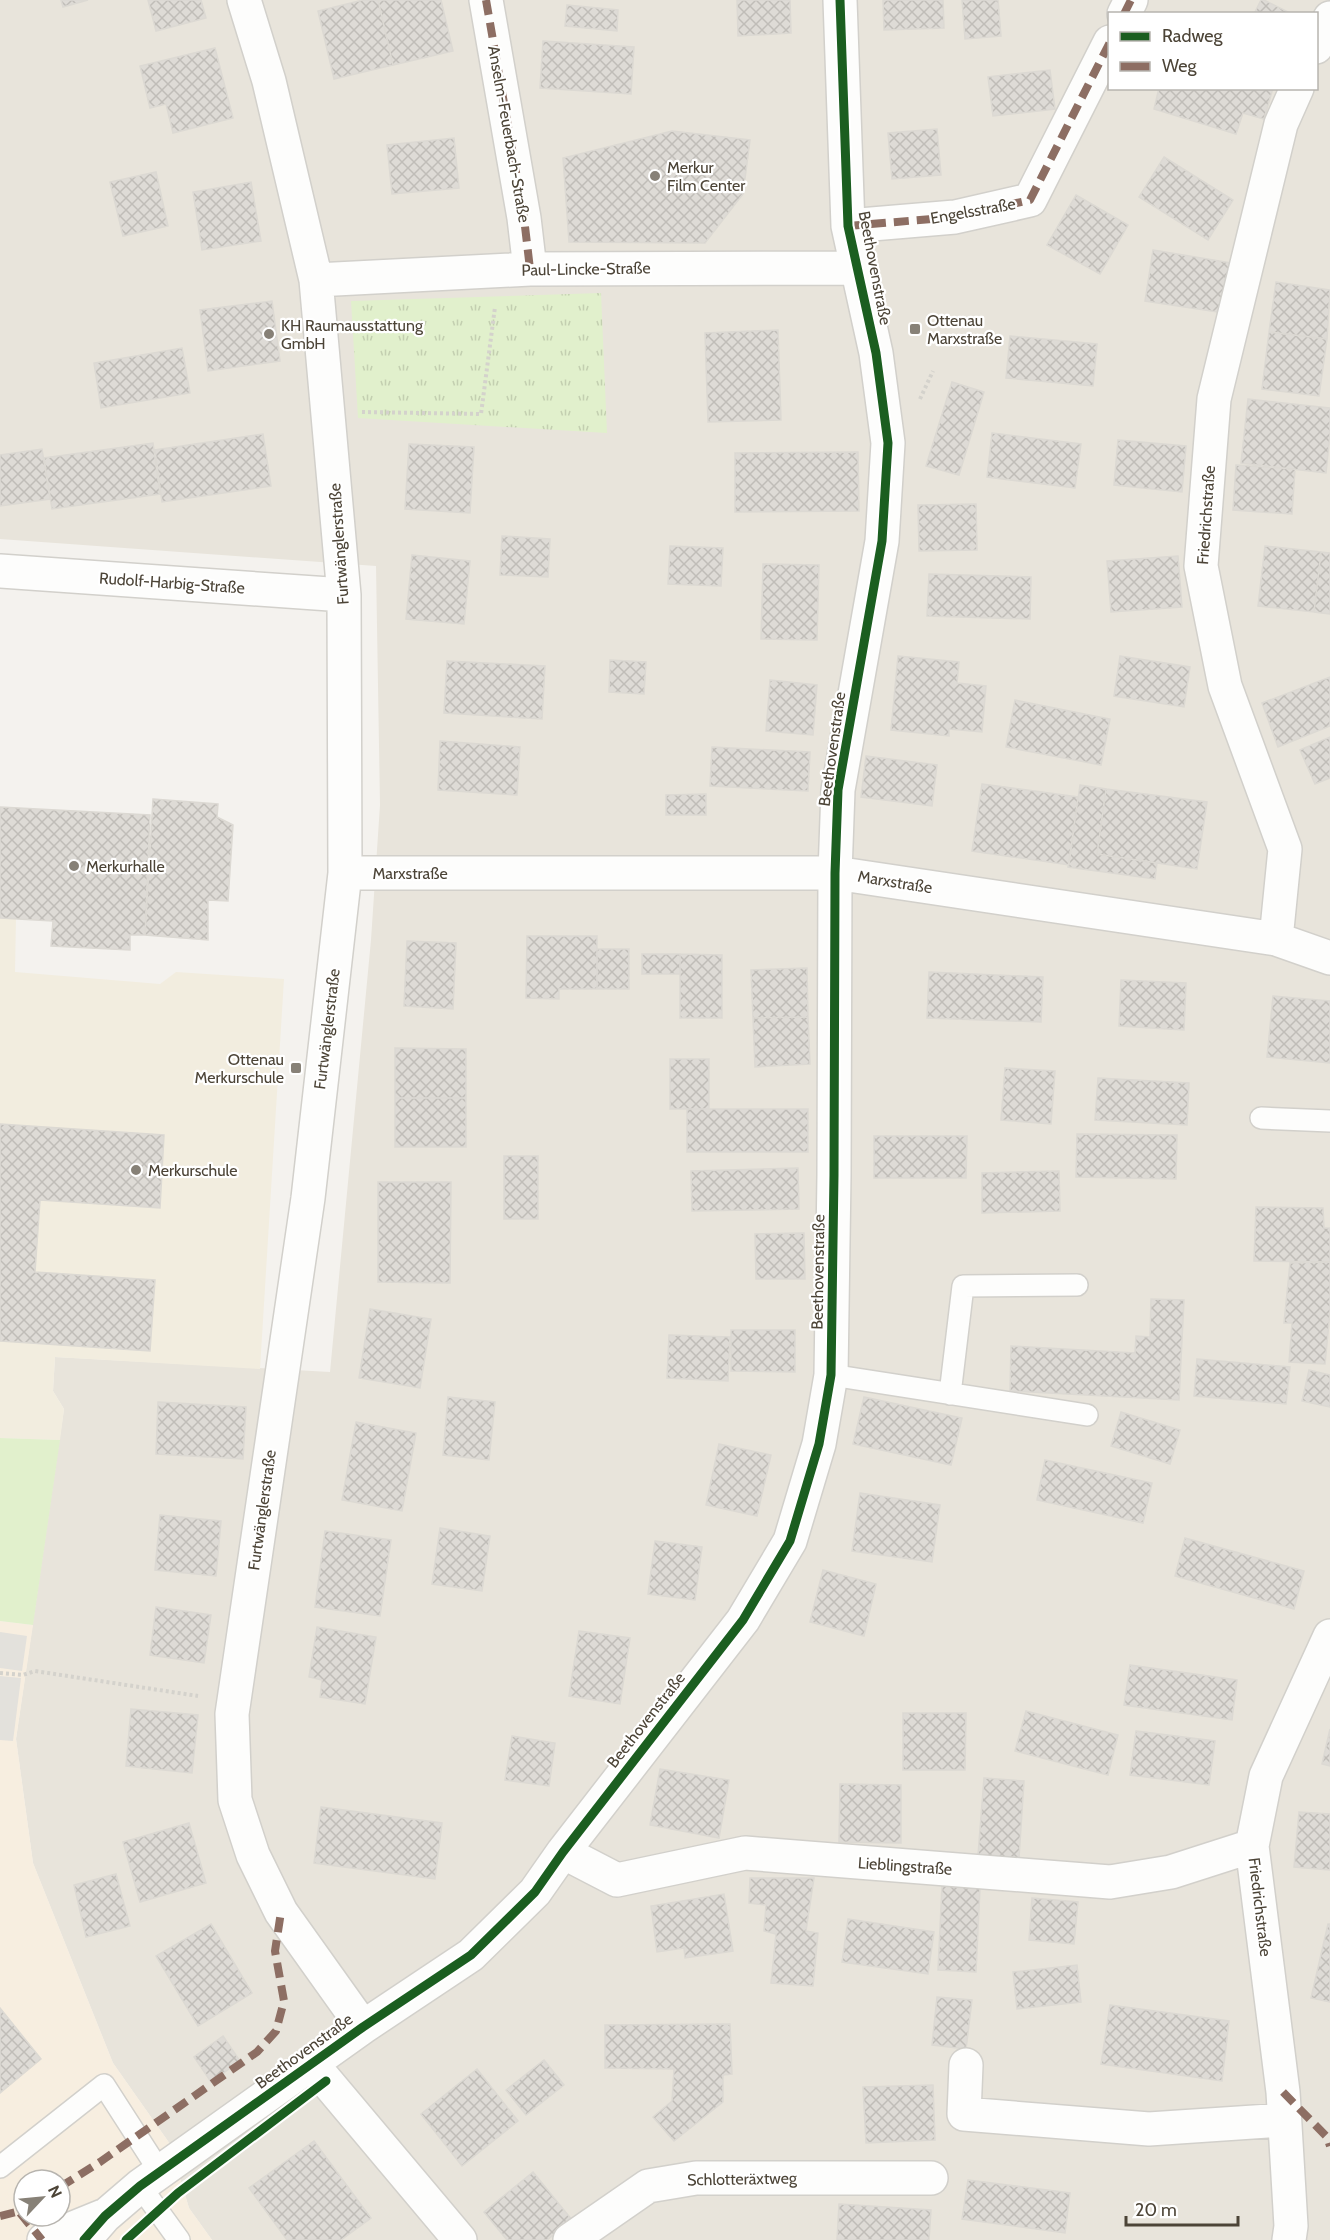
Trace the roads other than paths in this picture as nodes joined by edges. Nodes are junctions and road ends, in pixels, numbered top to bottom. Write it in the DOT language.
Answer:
graph roads {
  1 [pos="244,0"];
  2 [pos="486,0"];
  3 [pos="840,0"];
  4 [pos="1330,18"];
  5 [pos="1318,45"];
  6 [pos="1108,46"];
  7 [pos="1296,90"];
  8 [pos="848,226"];
  9 [pos="857,268"];
  10 [pos="530,269"];
  11 [pos="316,280"];
  12 [pos="0,571"];
  13 [pos="344,595"];
  14 [pos="345,873"];
  15 [pos="835,873"];
  16 [pos="1276,939"];
  17 [pos="1330,958"];
  18 [pos="1262,1118"];
  19 [pos="1330,1121"];
  20 [pos="1077,1285"];
  21 [pos="831,1375"];
  22 [pos="950,1394"];
  23 [pos="1087,1415"];
  24 [pos="1330,1636"];
  25 [pos="1252,1846"];
  26 [pos="563,1852"];
  27 [pos="363,2027"];
  28 [pos="966,2066"];
  29 [pos="319,2073"];
  30 [pos="1284,2120"];
  31 [pos="0,2167"];
  32 [pos="931,2178"];
  33 [pos="150,2179"];
  34 [pos="105,2216"];
  35 [pos="44,2240"];
  36 [pos="84,2240"];
  37 [pos="179,2240"];
  38 [pos="460,2240"];
  39 [pos="570,2240"];
  40 [pos="1289,2240"];
  1 -- 11 [label="street, Furtwänglerstraße"];
  2 -- 10 [label="street, Anselm-Feuerbach-Straße"];
  3 -- 8 [label="street, Beethovenstraße"];
  4 -- 5 [label="street"];
  6 -- 8 [label="street, Engelsstraße"];
  7 -- 16 [label="street, Friedrichstraße"];
  8 -- 9 [label="street, Beethovenstraße"];
  9 -- 10 [label="street, Paul-Lincke-Straße"];
  9 -- 15 [label="street, Beethovenstraße"];
  10 -- 11 [label="street, Paul-Lincke-Straße"];
  11 -- 13 [label="street, Furtwänglerstraße"];
  12 -- 13 [label="street, Rudolf-Harbig-Straße"];
  13 -- 14 [label="street, Furtwänglerstraße"];
  14 -- 15 [label="street, Marxstraße"];
  14 -- 27 [label="street, Furtwänglerstraße"];
  15 -- 16 [label="street, Marxstraße"];
  15 -- 21 [label="street, Beethovenstraße"];
  16 -- 17 [label="street, Marxstraße"];
  18 -- 19 [label="lane"];
  20 -- 22 [label="lane"];
  21 -- 22 [label="lane"];
  21 -- 26 [label="street, Beethovenstraße"];
  22 -- 23 [label="lane"];
  24 -- 25 [label="street, Friedrichstraße"];
  25 -- 26 [label="street, Lieblingstraße"];
  25 -- 30 [label="street, Friedrichstraße"];
  26 -- 27 [label="street, Beethovenstraße"];
  27 -- 29 [label="street, Beethovenstraße"];
  28 -- 30 [label="street"];
  29 -- 33 [label="street, Beethovenstraße"];
  29 -- 38 [label="street"];
  30 -- 40 [label="street, Friedrichstraße"];
  31 -- 33 [label="lane"];
  32 -- 39 [label="street, Schlotteräxtweg"];
  33 -- 34 [label="street, Beethovenstraße"];
  33 -- 37 [label="lane"];
  34 -- 35 [label="street, Beethovenstraße"];
  34 -- 36 [label="street, Beethovenstraße"];
}
